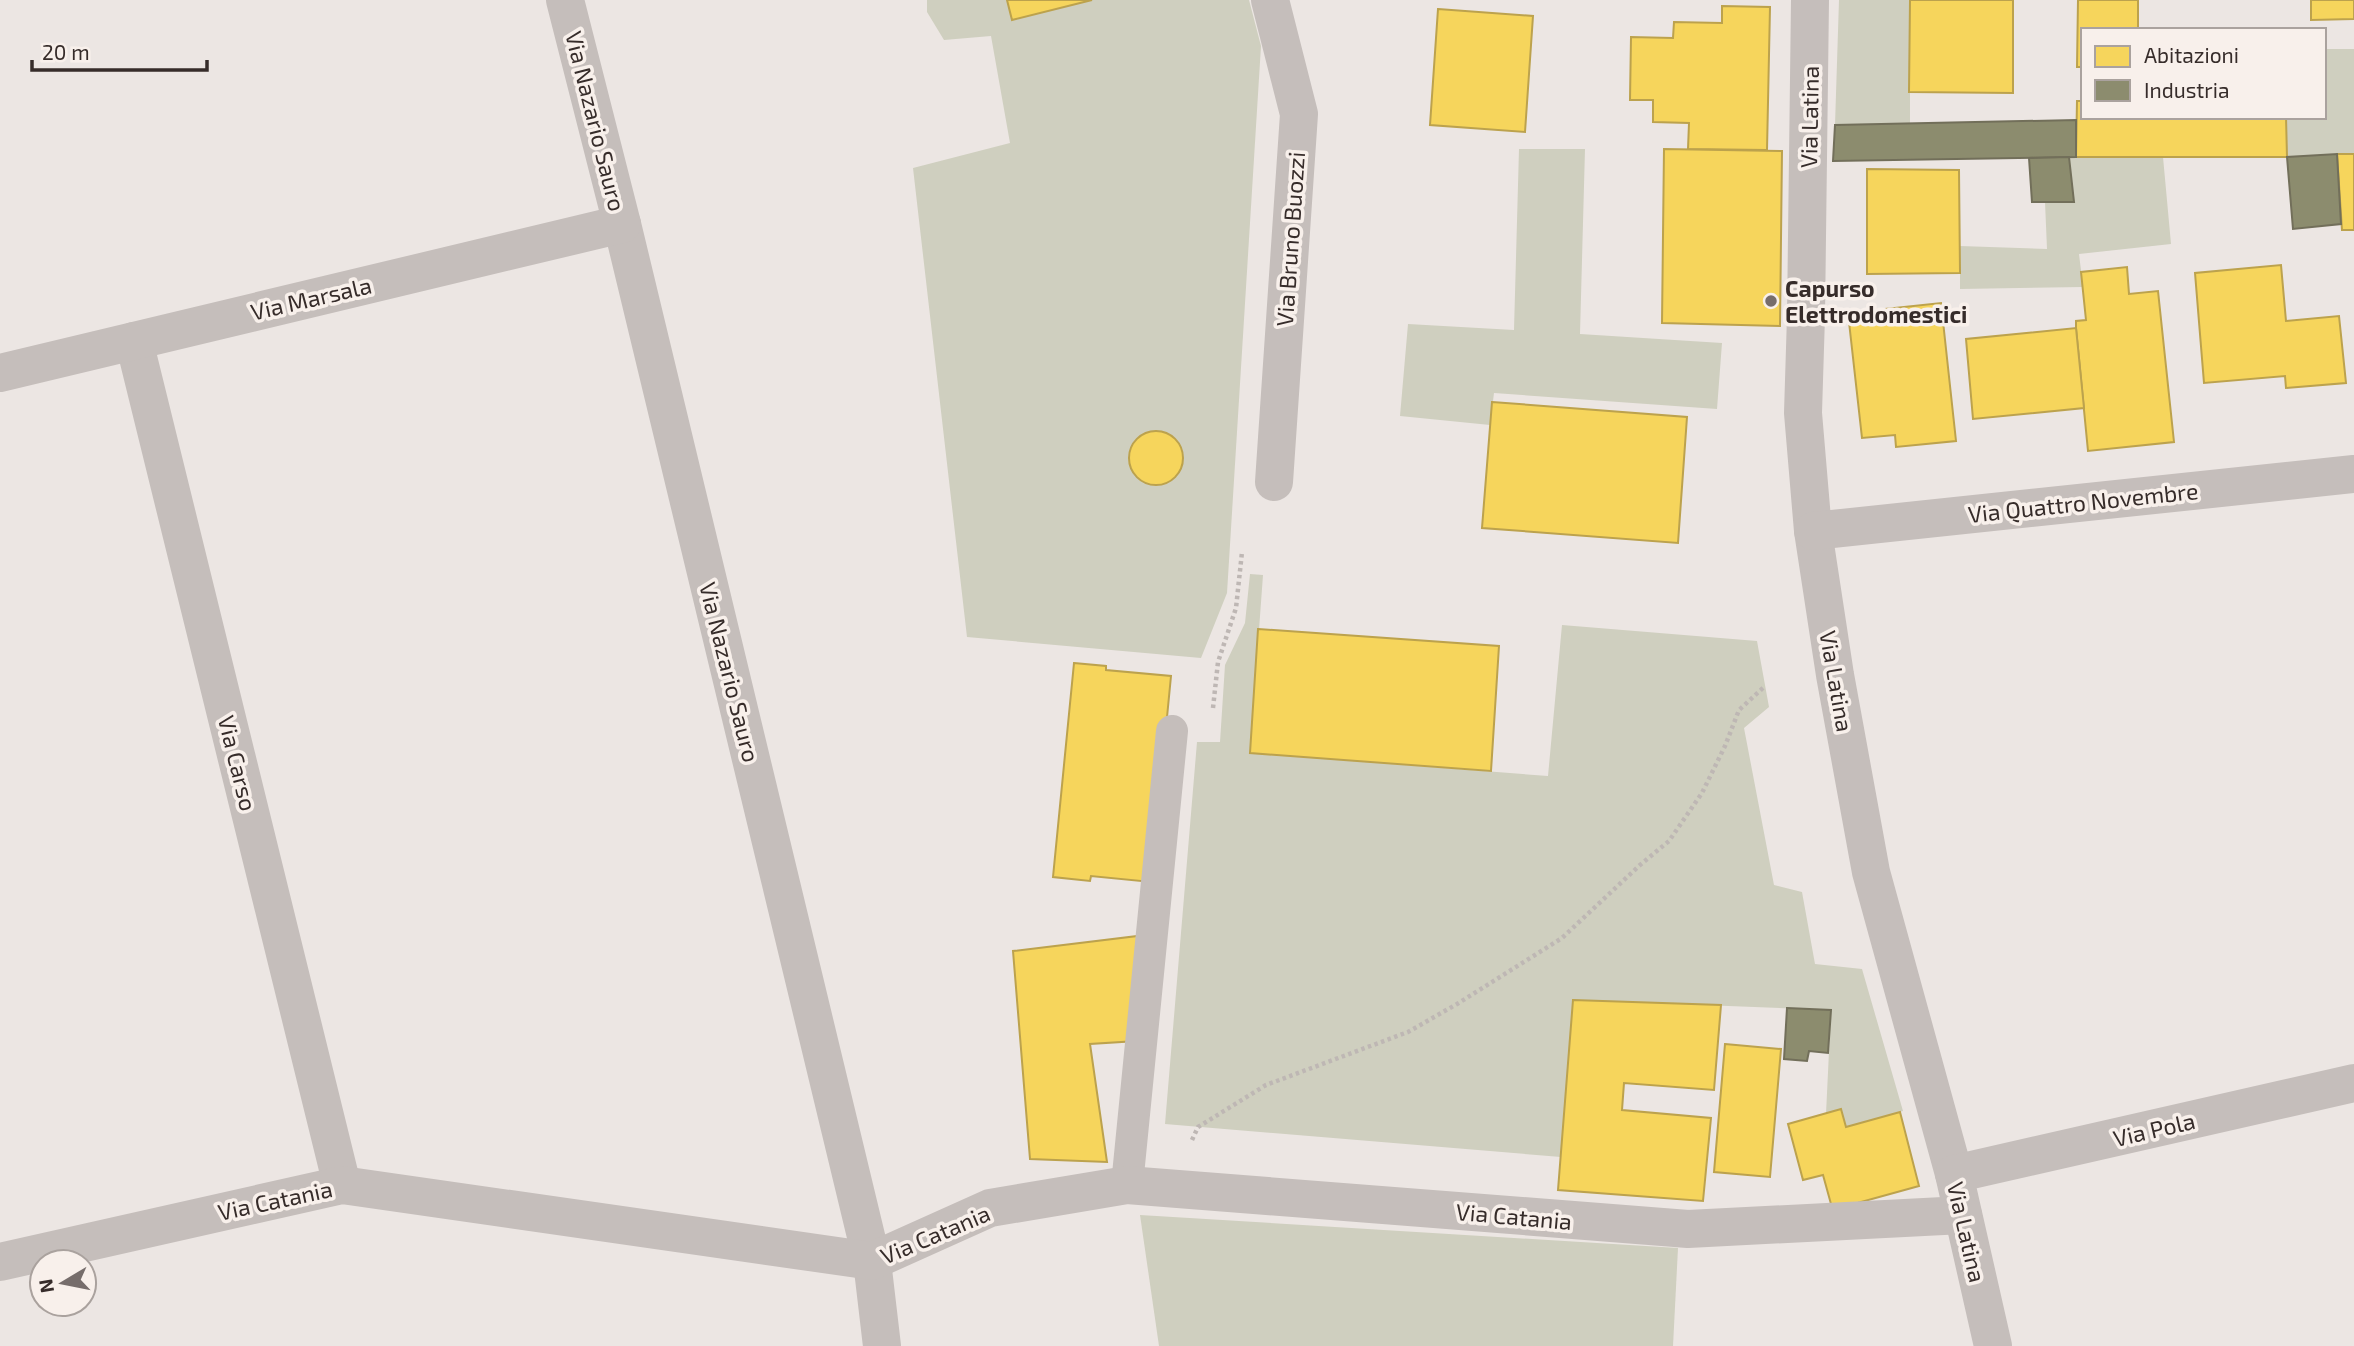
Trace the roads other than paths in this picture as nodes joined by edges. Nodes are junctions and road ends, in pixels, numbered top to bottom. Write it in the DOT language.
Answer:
graph roads {
  1 [pos="565,0"];
  2 [pos="1269,0"];
  3 [pos="1810,0"];
  4 [pos="622,224"];
  5 [pos="134,341"];
  6 [pos="0,373"];
  7 [pos="2354,474"];
  8 [pos="1274,482"];
  9 [pos="1813,531"];
  10 [pos="1172,731"];
  11 [pos="2354,1083"];
  12 [pos="1954,1174"];
  13 [pos="342,1185"];
  14 [pos="1127,1185"];
  15 [pos="1963,1215"];
  16 [pos="872,1261"];
  17 [pos="0,1262"];
  18 [pos="882,1346"];
  19 [pos="1993,1346"];
  1 -- 4 [label="street, Via Nazario Sauro"];
  2 -- 8 [label="street, Via Bruno Buozzi"];
  3 -- 9 [label="street, Via Latina"];
  4 -- 5 [label="street, Via Marsala"];
  4 -- 16 [label="street, Via Nazario Sauro"];
  5 -- 6 [label="street, Via Marsala"];
  5 -- 13 [label="street, Via Carso"];
  7 -- 9 [label="street, Via Quattro Novembre"];
  9 -- 12 [label="street, Via Latina"];
  10 -- 14 [label="lane"];
  11 -- 12 [label="street, Via Pola"];
  12 -- 15 [label="street, Via Latina"];
  13 -- 16 [label="street, Via Catania"];
  13 -- 17 [label="street, Via Catania"];
  14 -- 15 [label="street, Via Catania"];
  14 -- 16 [label="street, Via Catania"];
  15 -- 19 [label="street, Via Latina"];
  16 -- 18 [label="street, Via Nazario Sauro"];
}
